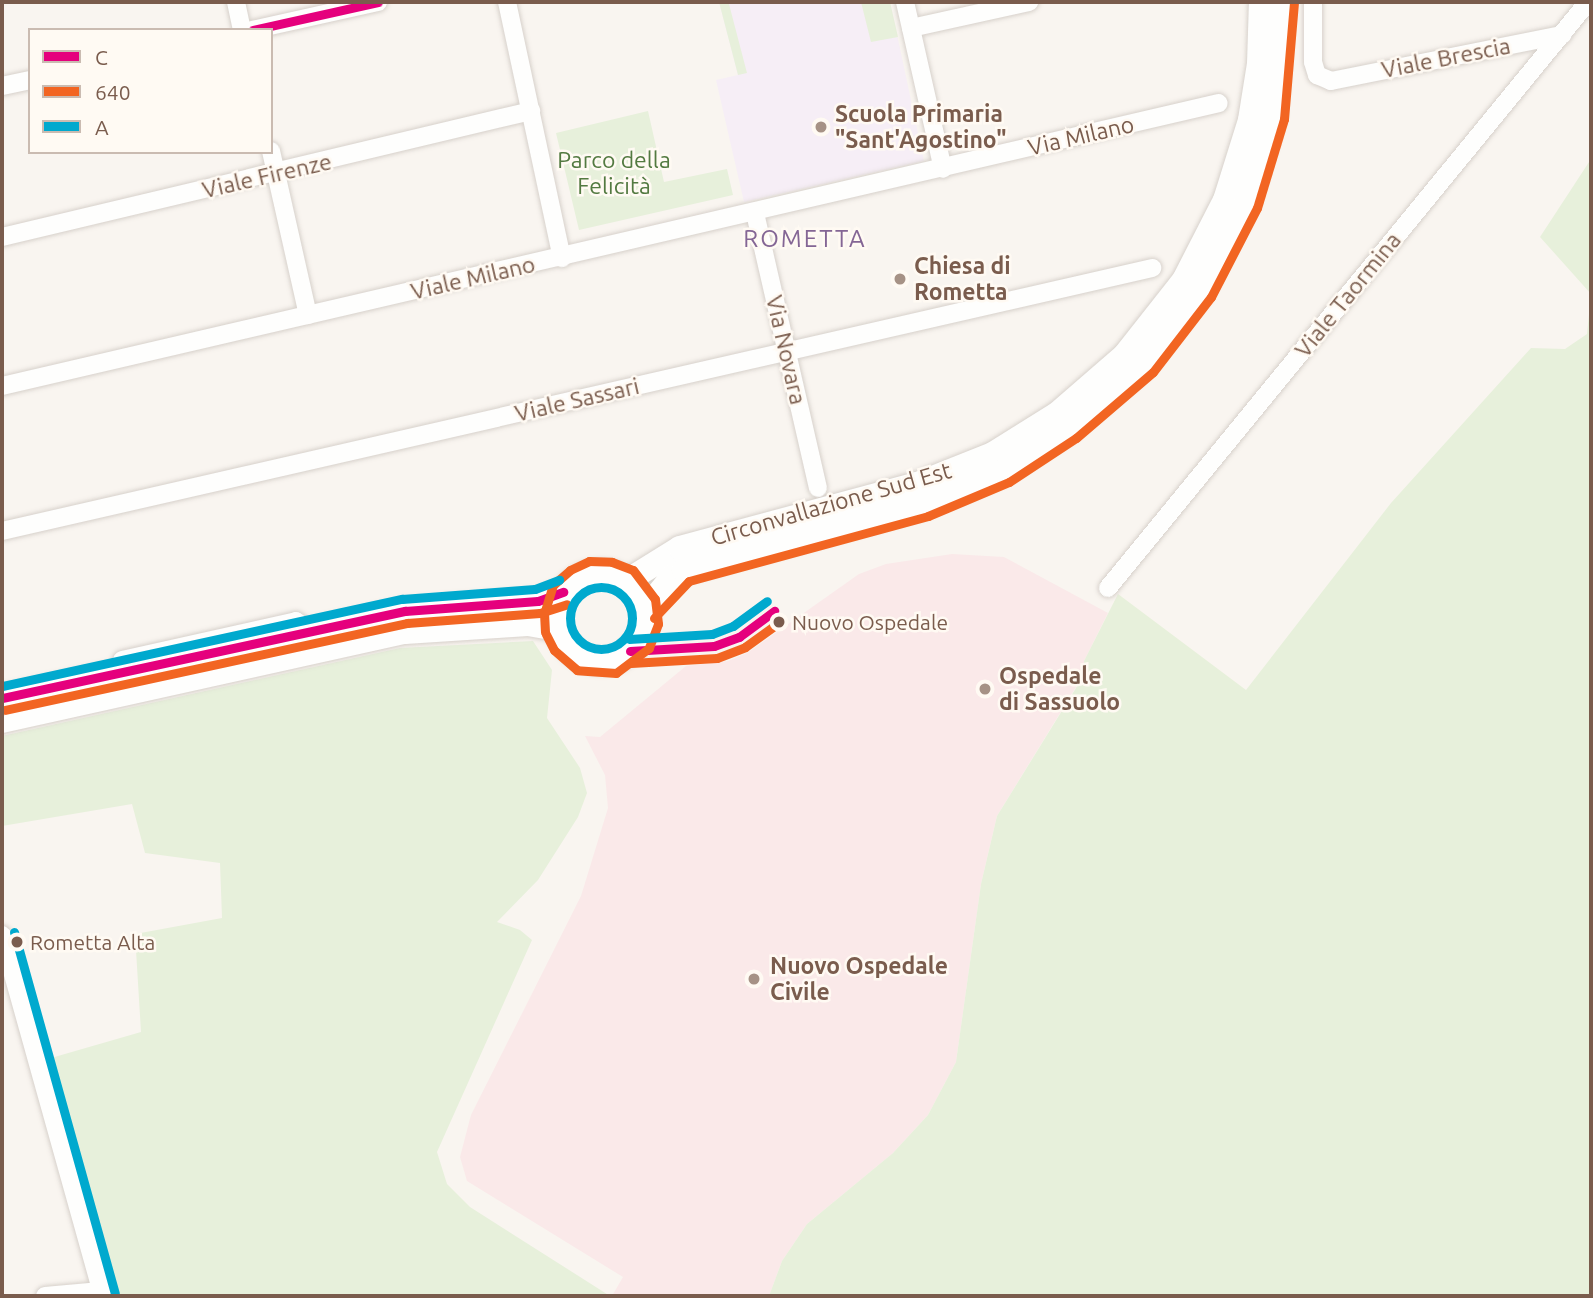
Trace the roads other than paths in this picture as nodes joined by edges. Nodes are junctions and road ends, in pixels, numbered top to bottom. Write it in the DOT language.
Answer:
graph roads {
  1 [pos="236,2"];
  2 [pos="378,2"];
  3 [pos="507,2"];
  4 [pos="905,2"];
  5 [pos="1029,2"];
  6 [pos="1261,2"];
  7 [pos="1282,2"];
  8 [pos="1313,2"];
  9 [pos="1588,2"];
  10 [pos="242,28"];
  11 [pos="261,28"];
  12 [pos="911,28"];
  13 [pos="1562,35"];
  14 [pos="28,80"];
  15 [pos="2,86"];
  16 [pos="1219,103"];
  17 [pos="531,111"];
  18 [pos="272,154"];
  19 [pos="943,169"];
  20 [pos="277,175"];
  21 [pos="755,213"];
  22 [pos="2,237"];
  23 [pos="562,258"];
  24 [pos="1152,268"];
  25 [pos="307,314"];
  26 [pos="787,352"];
  27 [pos="2,386"];
  28 [pos="818,488"];
  29 [pos="2,531"];
  30 [pos="627,581"];
  31 [pos="1108,588"];
  32 [pos="563,592"];
  33 [pos="645,610"];
  34 [pos="557,629"];
  35 [pos="310,632"];
  36 [pos="2,686"];
  37 [pos="2,698"];
  38 [pos="2,721"];
  39 [pos="2,935"];
  40 [pos="102,1294"];
  41 [pos="45,1296"];
  1 -- 10 [label="street"];
  2 -- 11 [label="street"];
  3 -- 17 [label="street"];
  4 -- 12 [label="street"];
  5 -- 12 [label="street"];
  6 -- 30 [label="main road, Circonvallazione Sud Est"];
  7 -- 33 [label="main road, Circonvallazione Sud Est"];
  8 -- 13 [label="street, Viale Brescia"];
  9 -- 13 [label="street, Viale Taormina"];
  12 -- 19 [label="street"];
  13 -- 31 [label="street, Viale Taormina"];
  14 -- 15 [label="street"];
  16 -- 19 [label="street, Via Milano"];
  17 -- 20 [label="street, Viale Firenze"];
  17 -- 23 [label="street"];
  18 -- 20 [label="street"];
  19 -- 21 [label="street, Viale Milano"];
  20 -- 22 [label="street, Viale Firenze"];
  20 -- 25 [label="street"];
  21 -- 23 [label="street, Viale Milano"];
  21 -- 26 [label="street, Via Novara"];
  23 -- 25 [label="street, Viale Milano"];
  24 -- 26 [label="street, Viale Sassari"];
  25 -- 27 [label="street, Viale Milano"];
  26 -- 28 [label="street, Via Novara"];
  26 -- 29 [label="street, Viale Sassari"];
  30 -- 32 [label="main road"];
  30 -- 33 [label="main road"];
  32 -- 34 [label="main road"];
  32 -- 35 [label="main road"];
  33 -- 34 [label="main road, Circonvallazione Sud Est"];
  34 -- 38 [label="main road"];
  35 -- 36 [label="street"];
  35 -- 37 [label="main road"];
  39 -- 40 [label="street"];
  40 -- 41 [label="street"];
}
